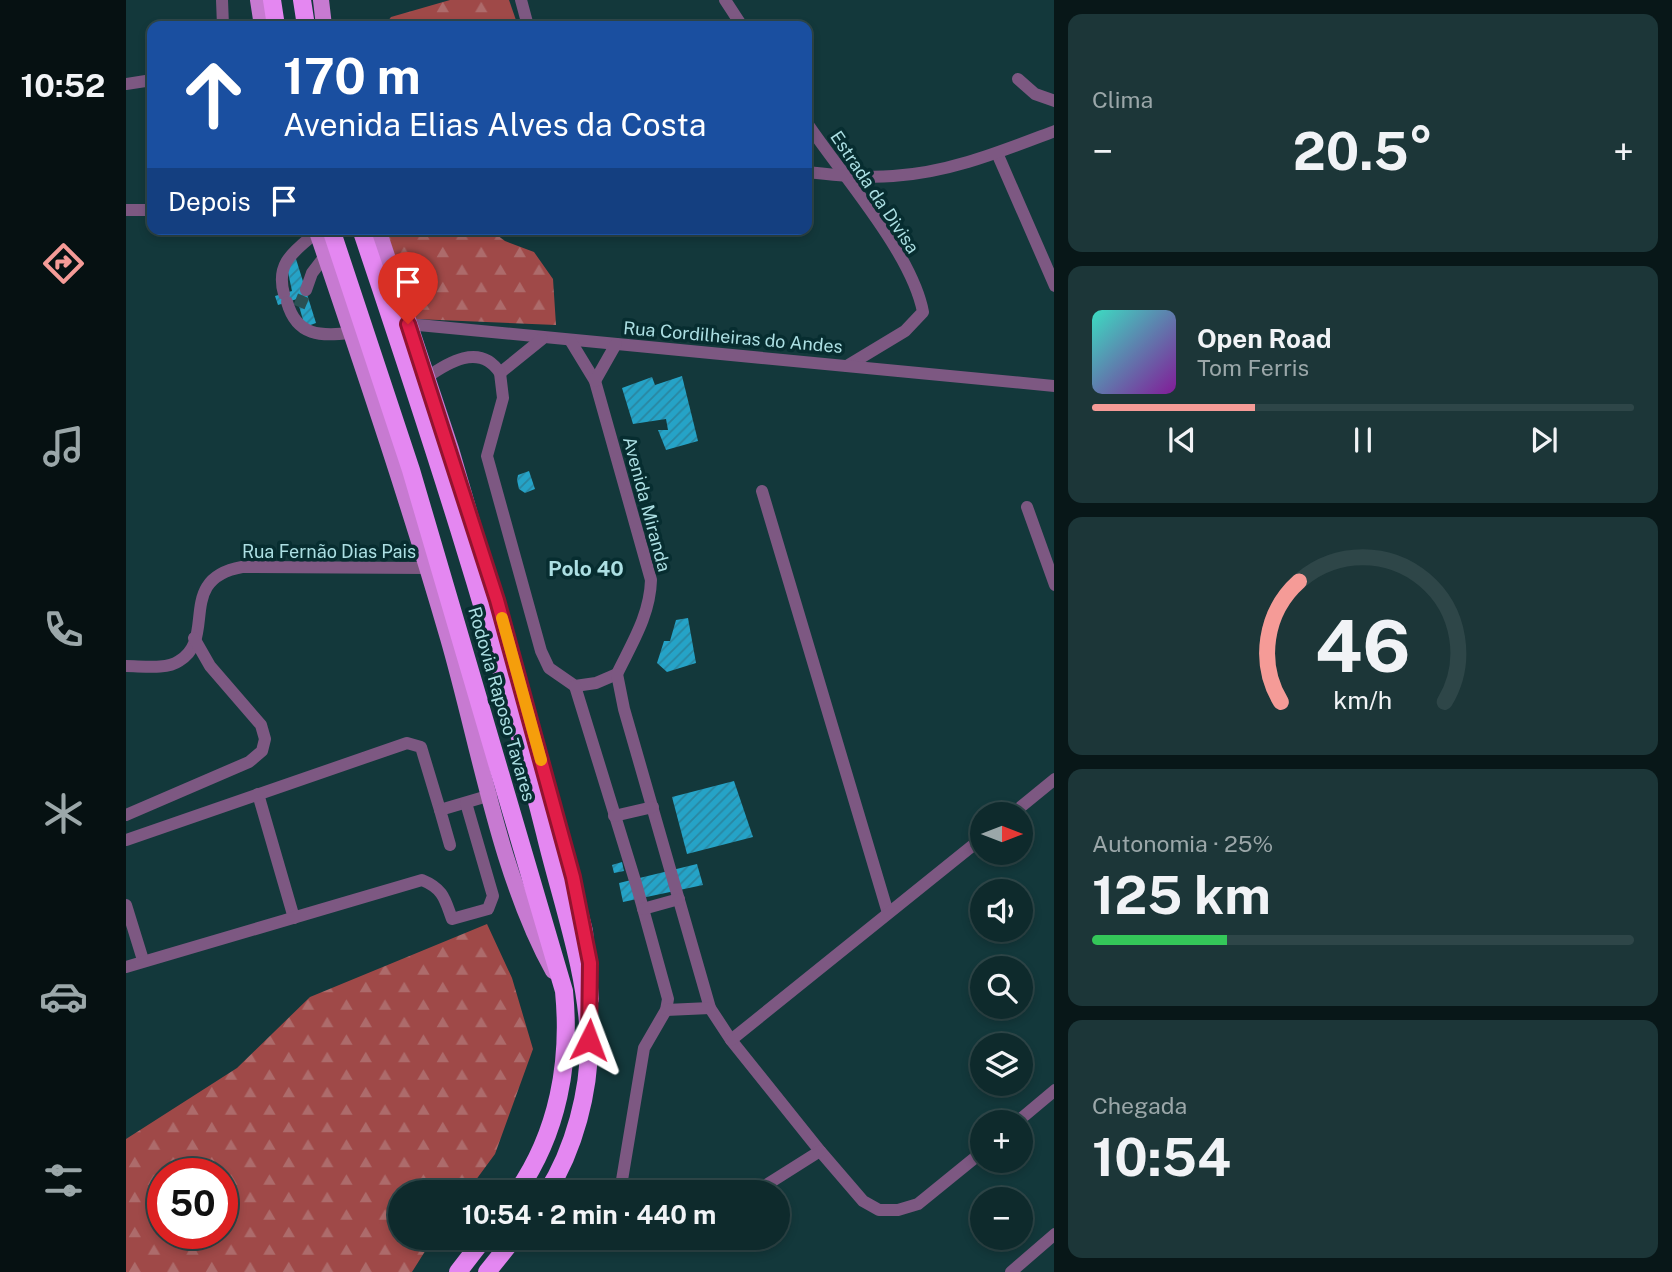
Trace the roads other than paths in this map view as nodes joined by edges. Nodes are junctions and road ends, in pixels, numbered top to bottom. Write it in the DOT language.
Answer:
graph roads {
  1 [pos="222,0"];
  2 [pos="258,0"];
  3 [pos="272,0"];
  4 [pos="302,0"];
  5 [pos="321,0"];
  6 [pos="521,0"];
  7 [pos="725,0"];
  8 [pos="223,21"];
  9 [pos="261,21"];
  10 [pos="275,21"];
  11 [pos="305,21"];
  12 [pos="323,21"];
  13 [pos="526,21"];
  14 [pos="739,21"];
  15 [pos="1018,79"];
  16 [pos="147,81"];
  17 [pos="126,84"];
  18 [pos="1054,102"];
  19 [pos="812,130"];
  20 [pos="1054,131"];
  21 [pos="997,153"];
  22 [pos="812,172"];
  23 [pos="842,175"];
  24 [pos="126,210"];
  25 [pos="147,210"];
  26 [pos="315,235"];
  27 [pos="322,235"];
  28 [pos="323,235"];
  29 [pos="363,235"];
  30 [pos="380,235"];
  31 [pos="325,256"];
  32 [pos="1054,286"];
  33 [pos="306,290"];
  34 [pos="408,324"];
  35 [pos="351,333"];
  36 [pos="542,339"];
  37 [pos="570,340"];
  38 [pos="616,344"];
  39 [pos="847,366"];
  40 [pos="500,373"];
  41 [pos="426,378"];
  42 [pos="595,381"];
  43 [pos="1054,386"];
  44 [pos="762,491"];
  45 [pos="1027,507"];
  46 [pos="426,568"];
  47 [pos="1054,585"];
  48 [pos="194,638"];
  49 [pos="126,666"];
  50 [pos="617,674"];
  51 [pos="575,686"];
  52 [pos="1054,779"];
  53 [pos="258,794"];
  54 [pos="491,795"];
  55 [pos="1026,802"];
  56 [pos="467,803"];
  57 [pos="653,807"];
  58 [pos="440,810"];
  59 [pos="126,815"];
  60 [pos="614,816"];
  61 [pos="126,840"];
  62 [pos="450,845"];
  63 [pos="970,848"];
  64 [pos="679,899"];
  65 [pos="126,905"];
  66 [pos="643,909"];
  67 [pos="888,913"];
  68 [pos="294,918"];
  69 [pos="143,960"];
  70 [pos="126,967"];
  71 [pos="564,991"];
  72 [pos="710,1008"];
  73 [pos="666,1010"];
  74 [pos="589,1040"];
  75 [pos="731,1040"];
  76 [pos="1054,1090"];
  77 [pos="1031,1110"];
  78 [pos="820,1151"];
  79 [pos="970,1162"];
  80 [pos="523,1180"];
  81 [pos="553,1180"];
  82 [pos="622,1180"];
  83 [pos="774,1180"];
  84 [pos="1054,1234"];
  85 [pos="475,1250"];
  86 [pos="505,1250"];
  87 [pos="458,1272"];
  88 [pos="487,1272"];
  89 [pos="1011,1272"];
  1 -- 8 [label="street"];
  2 -- 9 [label="main road"];
  3 -- 10 [label="highway"];
  4 -- 11 [label="highway"];
  5 -- 12 [label="main road"];
  6 -- 13 [label="street"];
  7 -- 14 [label="street"];
  15 -- 18 [label="street"];
  16 -- 17 [label="street"];
  19 -- 23 [label="street, Estrada da Divisa"];
  20 -- 21 [label="street"];
  21 -- 23 [label="street"];
  21 -- 32 [label="street"];
  22 -- 23 [label="street"];
  23 -- 39 [label="street, Estrada da Divisa"];
  24 -- 25 [label="street"];
  26 -- 35 [label="street"];
  27 -- 31 [label="main road"];
  28 -- 71 [label="highway, Rodovia Raposo Tavares"];
  29 -- 74 [label="highway, Rodovia Raposo Tavares"];
  30 -- 34 [label="main road"];
  31 -- 33 [label="street"];
  31 -- 35 [label="main road"];
  34 -- 36 [label="street, Rua Cordilheiras do Andes"];
  34 -- 41 [label="main road"];
  35 -- 46 [label="main road"];
  36 -- 37 [label="street, Rua Cordilheiras do Andes"];
  36 -- 40 [label="street"];
  37 -- 38 [label="street, Rua Cordilheiras do Andes"];
  37 -- 42 [label="street, Avenida Miranda"];
  38 -- 39 [label="street, Rua Cordilheiras do Andes"];
  38 -- 42 [label="street"];
  39 -- 43 [label="street, Rua Cordilheiras do Andes"];
  40 -- 41 [label="street"];
  40 -- 51 [label="street"];
  41 -- 74 [label="main road"];
  42 -- 50 [label="street, Avenida Miranda"];
  44 -- 67 [label="street"];
  45 -- 47 [label="street"];
  46 -- 48 [label="street, Rua Fernão Dias Pais"];
  46 -- 54 [label="main road"];
  48 -- 49 [label="street, Rua Fernão Dias Pais"];
  48 -- 59 [label="street"];
  50 -- 51 [label="street"];
  50 -- 57 [label="street"];
  51 -- 60 [label="street"];
  52 -- 55 [label="street"];
  53 -- 58 [label="street"];
  53 -- 61 [label="street"];
  53 -- 68 [label="street"];
  54 -- 56 [label="street"];
  54 -- 71 [label="main road"];
  56 -- 58 [label="street"];
  56 -- 68 [label="street"];
  57 -- 60 [label="street"];
  57 -- 64 [label="street"];
  58 -- 62 [label="street"];
  60 -- 66 [label="street"];
  63 -- 67 [label="street"];
  64 -- 66 [label="street"];
  64 -- 72 [label="street"];
  65 -- 69 [label="street"];
  66 -- 73 [label="street"];
  67 -- 75 [label="street"];
  68 -- 69 [label="street"];
  69 -- 70 [label="street"];
  71 -- 80 [label="highway, Rodovia Raposo Tavares"];
  72 -- 73 [label="street"];
  72 -- 75 [label="street"];
  73 -- 82 [label="street"];
  74 -- 81 [label="highway, Rodovia Raposo Tavares"];
  75 -- 78 [label="street"];
  76 -- 77 [label="street"];
  78 -- 79 [label="street"];
  78 -- 83 [label="street"];
  84 -- 89 [label="street"];
  85 -- 87 [label="highway"];
  86 -- 88 [label="highway"];
}
